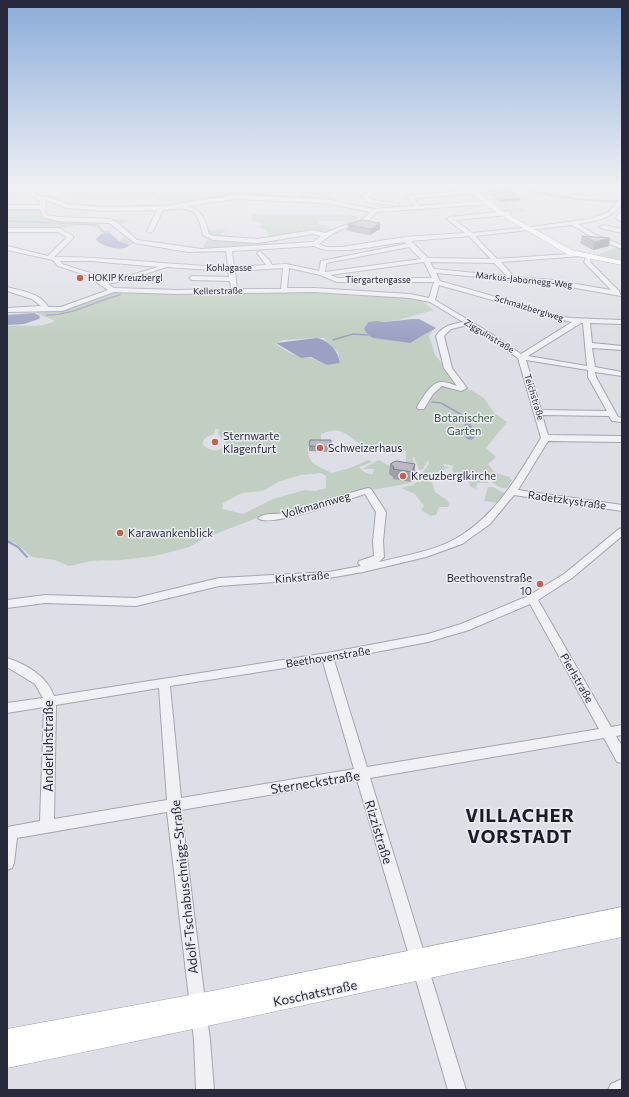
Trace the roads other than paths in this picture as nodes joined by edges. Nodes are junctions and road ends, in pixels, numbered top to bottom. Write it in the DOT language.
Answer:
graph roads {
  1 [pos="70,236"];
  2 [pos="130,236"];
  3 [pos="209,236"];
  4 [pos="287,236"];
  5 [pos="324,236"];
  6 [pos="446,236"];
  7 [pos="472,236"];
  8 [pos="545,236"];
  9 [pos="595,236"];
  10 [pos="405,240"];
  11 [pos="315,244"];
  12 [pos="411,245"];
  13 [pos="622,247"];
  14 [pos="7,248"];
  15 [pos="229,249"];
  16 [pos="260,253"];
  17 [pos="578,254"];
  18 [pos="589,257"];
  19 [pos="53,258"];
  20 [pos="426,260"];
  21 [pos="496,261"];
  22 [pos="622,263"];
  23 [pos="168,266"];
  24 [pos="286,266"];
  25 [pos="270,267"];
  26 [pos="232,269"];
  27 [pos="431,271"];
  28 [pos="322,274"];
  29 [pos="192,278"];
  30 [pos="512,278"];
  31 [pos="233,279"];
  32 [pos="436,281"];
  33 [pos="103,283"];
  34 [pos="7,289"];
  35 [pos="113,290"];
  36 [pos="284,290"];
  37 [pos="234,291"];
  38 [pos="620,295"];
  39 [pos="432,301"];
  40 [pos="7,310"];
  41 [pos="39,310"];
  42 [pos="582,321"];
  43 [pos="622,322"];
  44 [pos="469,323"];
  45 [pos="588,345"];
  46 [pos="622,348"];
  47 [pos="521,357"];
  48 [pos="590,369"];
  49 [pos="622,374"];
  50 [pos="421,407"];
  51 [pos="538,412"];
  52 [pos="617,418"];
  53 [pos="544,438"];
  54 [pos="622,439"];
  55 [pos="512,492"];
  56 [pos="622,508"];
  57 [pos="263,518"];
  58 [pos="622,531"];
  59 [pos="329,574"];
  60 [pos="532,599"];
  61 [pos="7,604"];
  62 [pos="327,657"];
  63 [pos="7,662"];
  64 [pos="164,683"];
  65 [pos="50,700"];
  66 [pos="7,708"];
  67 [pos="622,730"];
  68 [pos="608,732"];
  69 [pos="622,758"];
  70 [pos="361,774"];
  71 [pos="174,805"];
  72 [pos="47,827"];
  73 [pos="9,833"];
  74 [pos="7,863"];
  75 [pos="622,916"];
  76 [pos="622,927"];
  77 [pos="420,965"];
  78 [pos="198,1011"];
  79 [pos="7,1040"];
  80 [pos="7,1057"];
  81 [pos="622,1088"];
  82 [pos="205,1090"];
  83 [pos="457,1090"];
  84 [pos="617,1090"];
  1 -- 19 [label="street"];
  2 -- 15 [label="street"];
  3 -- 4 [label="street"];
  5 -- 11 [label="street"];
  6 -- 10 [label="street"];
  7 -- 21 [label="street"];
  8 -- 17 [label="main road"];
  9 -- 13 [label="street"];
  10 -- 11 [label="street"];
  10 -- 12 [label="street"];
  11 -- 15 [label="street"];
  12 -- 20 [label="street"];
  12 -- 28 [label="street"];
  14 -- 19 [label="street"];
  15 -- 26 [label="street"];
  16 -- 25 [label="street"];
  17 -- 18 [label="main road"];
  17 -- 21 [label="street, Kohlagasse"];
  18 -- 22 [label="main road"];
  18 -- 38 [label="street"];
  19 -- 23 [label="street, Kohlagasse"];
  19 -- 33 [label="street"];
  20 -- 21 [label="street, Kohlagasse"];
  20 -- 27 [label="street"];
  20 -- 28 [label="street, Kohlagasse"];
  21 -- 30 [label="street"];
  23 -- 26 [label="street, Kohlagasse"];
  23 -- 33 [label="street"];
  24 -- 25 [label="street, Kohlagasse"];
  24 -- 28 [label="street, Kohlagasse"];
  24 -- 36 [label="street"];
  25 -- 26 [label="street, Kohlagasse"];
  26 -- 31 [label="street"];
  27 -- 30 [label="street, Markus-Jabornegg-Weg"];
  27 -- 32 [label="street"];
  28 -- 32 [label="street, Tiergartengasse"];
  29 -- 31 [label="street"];
  30 -- 38 [label="street, Markus-Jabornegg-Weg"];
  31 -- 37 [label="street"];
  32 -- 39 [label="street"];
  32 -- 42 [label="street, Schmalzberglweg"];
  33 -- 35 [label="street"];
  34 -- 41 [label="street"];
  35 -- 37 [label="street, Kellerstraße"];
  35 -- 41 [label="street, Kellerstraße"];
  36 -- 37 [label="street, Kellerstraße"];
  36 -- 39 [label="street, Kellerstraße"];
  39 -- 44 [label="street, Ziggulnstraße"];
  40 -- 41 [label="street, Kellerstraße"];
  42 -- 43 [label="street, Schmalzberglweg"];
  42 -- 45 [label="street"];
  42 -- 47 [label="street"];
  44 -- 47 [label="street, Ziggulnstraße"];
  44 -- 50 [label="street"];
  45 -- 46 [label="street"];
  45 -- 48 [label="street"];
  47 -- 48 [label="street, Ziggulnstraße"];
  47 -- 51 [label="street, Teichstraße"];
  48 -- 49 [label="street, Ziggulnstraße"];
  48 -- 52 [label="street"];
  51 -- 52 [label="street"];
  51 -- 53 [label="street, Teichstraße"];
  53 -- 54 [label="street"];
  53 -- 55 [label="street, Kinkstraße"];
  55 -- 56 [label="street, Radetzkystraße"];
  55 -- 59 [label="street, Kinkstraße"];
  57 -- 59 [label="street, Volkmannweg"];
  58 -- 60 [label="street, Beethovenstraße"];
  59 -- 61 [label="street, Kinkstraße"];
  60 -- 62 [label="street, Beethovenstraße"];
  60 -- 68 [label="street, Pierlstraße"];
  62 -- 64 [label="street, Beethovenstraße"];
  62 -- 70 [label="street, Rizzistraße"];
  63 -- 65 [label="street, Anderluhstraße"];
  64 -- 65 [label="street, Beethovenstraße"];
  64 -- 71 [label="street, Adolf-Tschabuschnigg-Straße"];
  65 -- 66 [label="street, Beethovenstraße"];
  65 -- 72 [label="street, Anderluhstraße"];
  67 -- 68 [label="street, Sterneckstraße"];
  68 -- 69 [label="street, Pierlstraße"];
  68 -- 70 [label="street, Sterneckstraße"];
  70 -- 71 [label="street, Sterneckstraße"];
  70 -- 77 [label="street, Rizzistraße"];
  71 -- 72 [label="street, Sterneckstraße"];
  71 -- 78 [label="street, Adolf-Tschabuschnigg-Straße"];
  72 -- 73 [label="street, Sterneckstraße"];
  73 -- 74 [label="street"];
  75 -- 77 [label="main road, Koschatstraße"];
  76 -- 77 [label="main road, Koschatstraße"];
  77 -- 78 [label="main road, Koschatstraße"];
  77 -- 83 [label="street, Rizzistraße"];
  78 -- 79 [label="main road, Koschatstraße"];
  78 -- 80 [label="main road, Koschatstraße"];
  78 -- 82 [label="street, Adolf-Tschabuschnigg-Straße"];
  81 -- 84 [label="street"];
}
